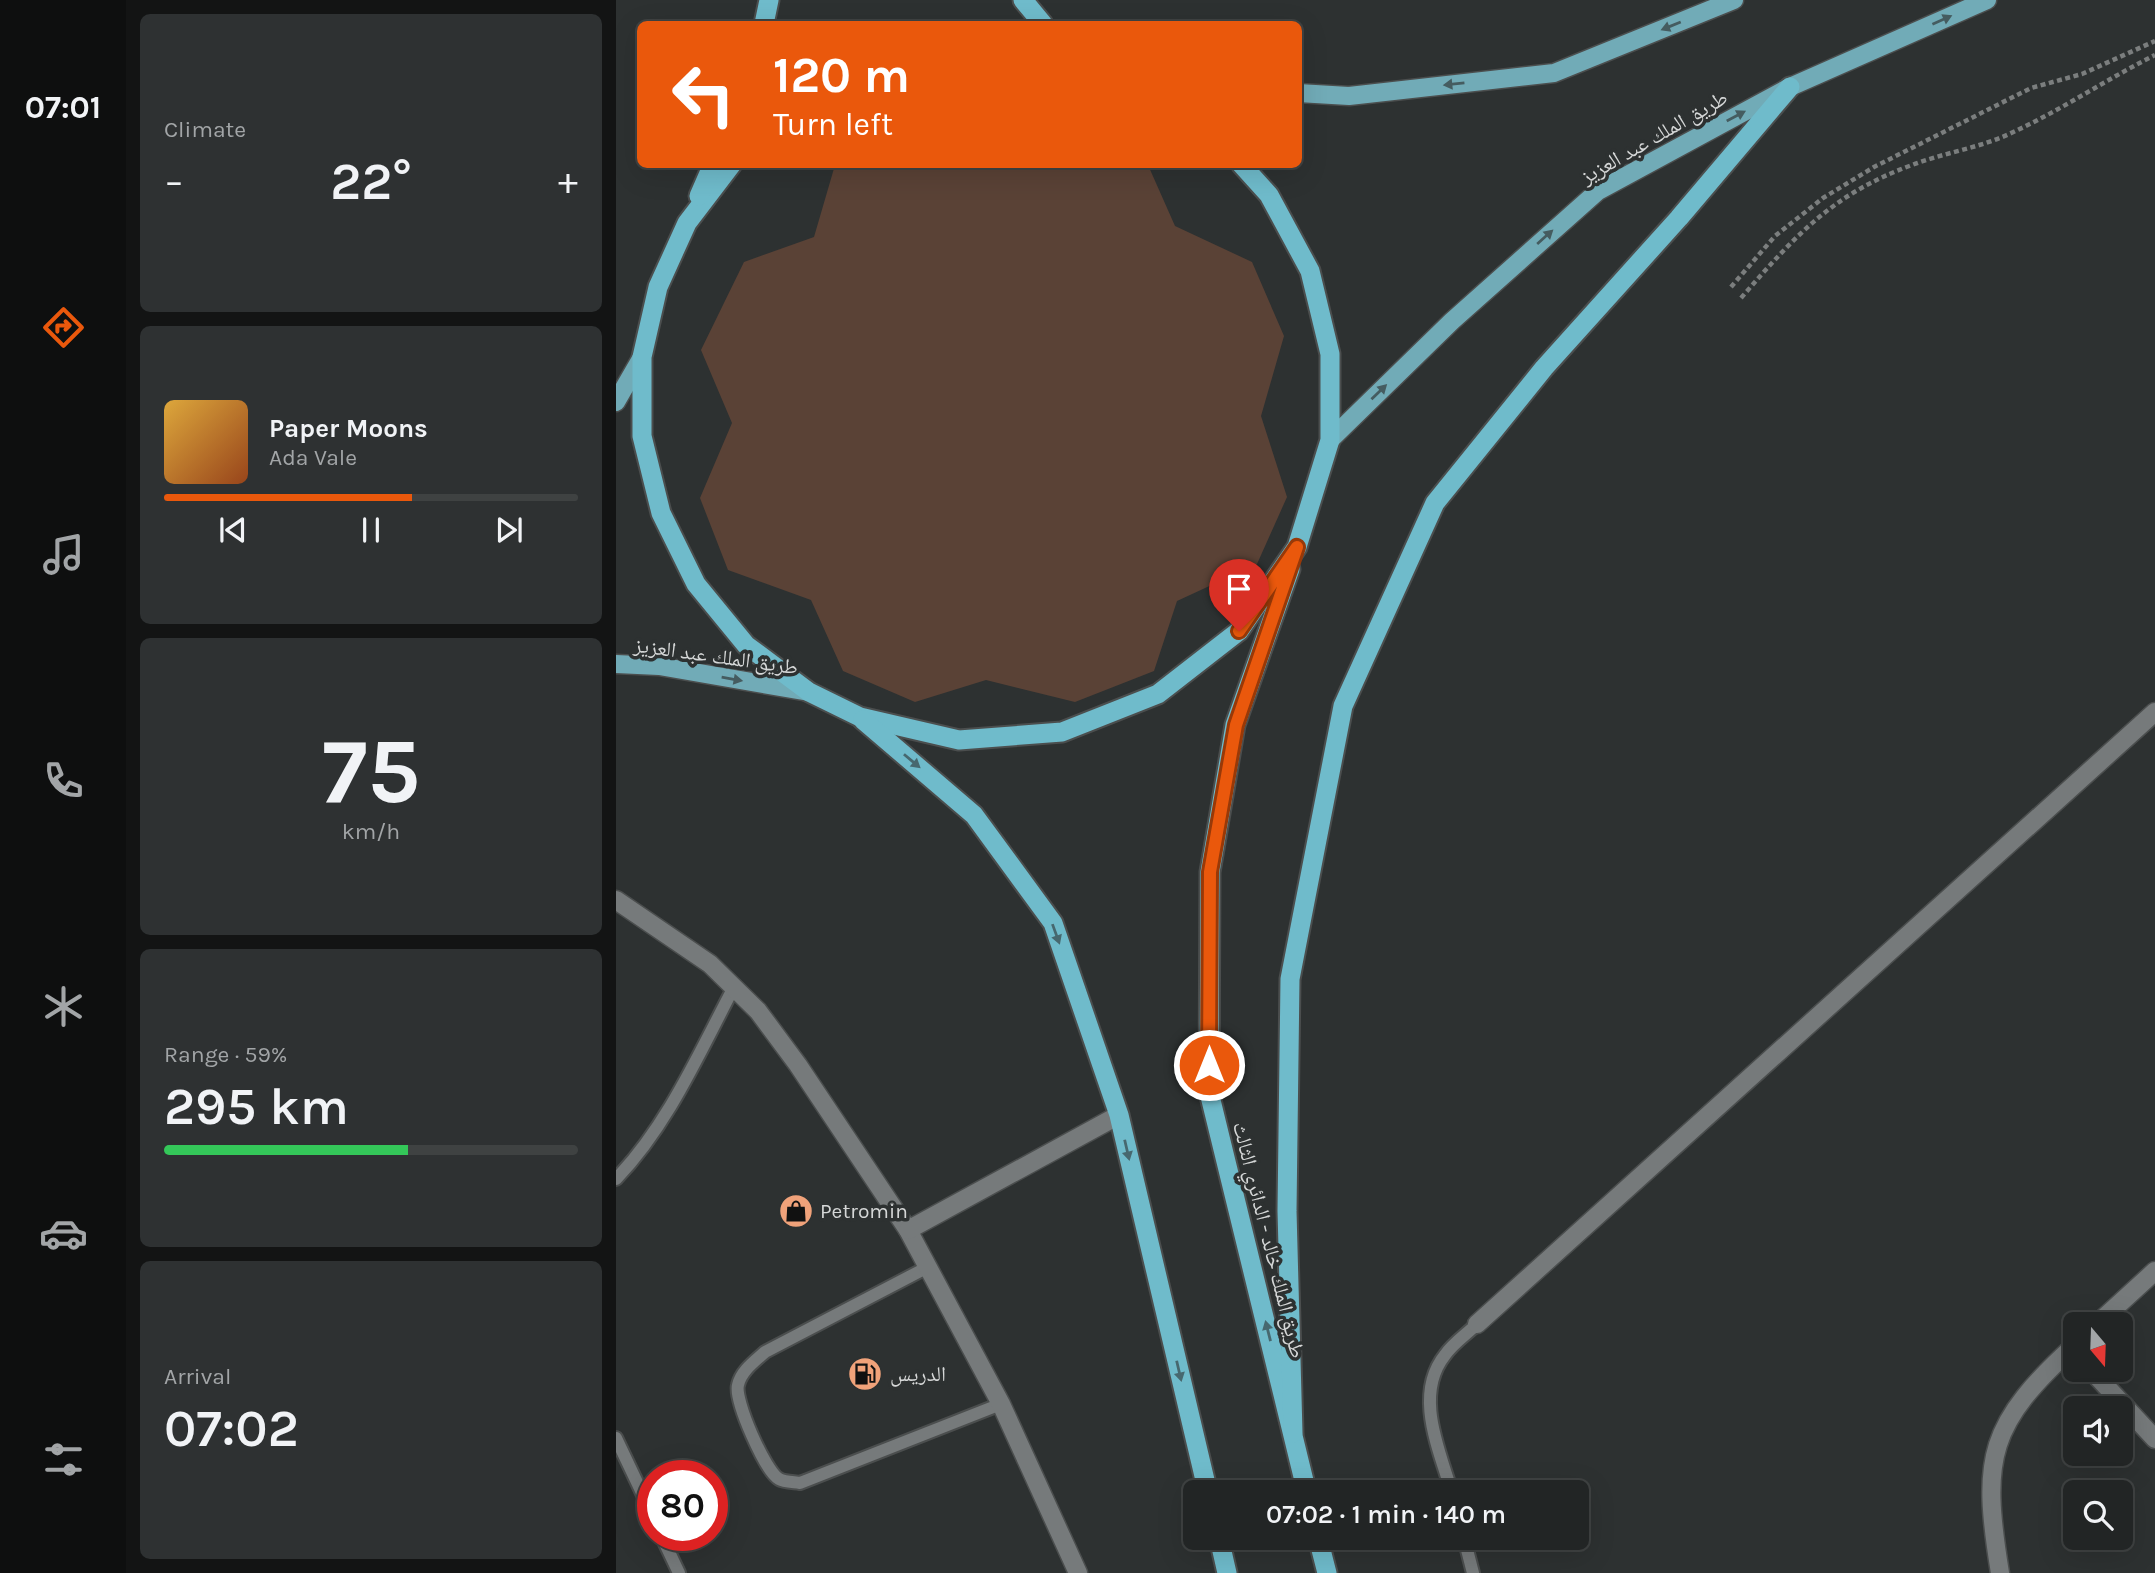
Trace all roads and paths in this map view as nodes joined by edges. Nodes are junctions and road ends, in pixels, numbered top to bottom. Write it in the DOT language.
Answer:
graph roads {
  1 [pos="769,0"];
  2 [pos="1023,0"];
  3 [pos="1734,0"];
  4 [pos="1987,0"];
  5 [pos="765,21"];
  6 [pos="1040,21"];
  7 [pos="2155,41"];
  8 [pos="2155,55"];
  9 [pos="1790,87"];
  10 [pos="1302,93"];
  11 [pos="711,168"];
  12 [pos="729,168"];
  13 [pos="1245,168"];
  14 [pos="687,223"];
  15 [pos="1731,287"];
  16 [pos="1741,298"];
  17 [pos="642,357"];
  18 [pos="616,402"];
  19 [pos="1330,440"];
  20 [pos="1297,547"];
  21 [pos="616,664"];
  22 [pos="809,692"];
  23 [pos="2155,712"];
  24 [pos="860,717"];
  25 [pos="616,901"];
  26 [pos="734,987"];
  27 [pos="1119,1115"];
  28 [pos="616,1179"];
  29 [pos="908,1230"];
  30 [pos="928,1267"];
  31 [pos="2155,1271"];
  32 [pos="2110,1312"];
  33 [pos="1477,1324"];
  34 [pos="2063,1358"];
  35 [pos="2102,1382"];
  36 [pos="1001,1404"];
  37 [pos="1293,1433"];
  38 [pos="616,1438"];
  39 [pos="2155,1439"];
  40 [pos="1205,1480"];
  41 [pos="1304,1480"];
  42 [pos="1449,1480"];
  43 [pos="637,1482"];
  44 [pos="1222,1550"];
  45 [pos="1321,1550"];
  46 [pos="1467,1550"];
  47 [pos="669,1551"];
  48 [pos="679,1573"];
  49 [pos="1078,1573"];
  50 [pos="1227,1573"];
  51 [pos="1327,1573"];
  52 [pos="1473,1573"];
  53 [pos="2000,1573"];
  1 -- 5 [label="highway"];
  2 -- 6 [label="highway"];
  3 -- 10 [label="main road, one-way"];
  9 -- 4 [label="main road, طريق الملك عبد العزيز, one-way"];
  7 -- 15 [label="path"];
  8 -- 16 [label="path"];
  19 -- 9 [label="main road, طريق الملك عبد العزيز, one-way"];
  9 -- 37 [label="highway"];
  11 -- 14 [label="highway"];
  12 -- 14 [label="highway"];
  13 -- 19 [label="highway, طريق الملك خالد - الدائري الثالث"];
  14 -- 17 [label="highway"];
  17 -- 18 [label="main road"];
  17 -- 22 [label="highway"];
  19 -- 20 [label="highway, طريق الملك خالد - الدائري الثالث"];
  20 -- 24 [label="highway"];
  37 -- 20 [label="highway, طريق الملك خالد - الدائري الثالث, one-way"];
  21 -- 22 [label="main road, طريق الملك عبد العزيز, one-way"];
  22 -- 24 [label="highway"];
  23 -- 33 [label="street"];
  24 -- 27 [label="highway, one-way"];
  25 -- 26 [label="street"];
  26 -- 28 [label="lane"];
  26 -- 29 [label="street"];
  27 -- 29 [label="street"];
  27 -- 40 [label="highway, one-way"];
  29 -- 30 [label="street"];
  30 -- 36 [label="street"];
  30 -- 36 [label="lane"];
  31 -- 32 [label="street"];
  33 -- 42 [label="lane"];
  34 -- 53 [label="street"];
  35 -- 39 [label="street"];
  36 -- 49 [label="street"];
  37 -- 41 [label="highway, طريق الملك خالد - الدائري الثالث"];
  38 -- 43 [label="lane"];
  44 -- 50 [label="highway"];
  45 -- 51 [label="highway"];
  46 -- 52 [label="lane"];
  47 -- 48 [label="lane"];
}
